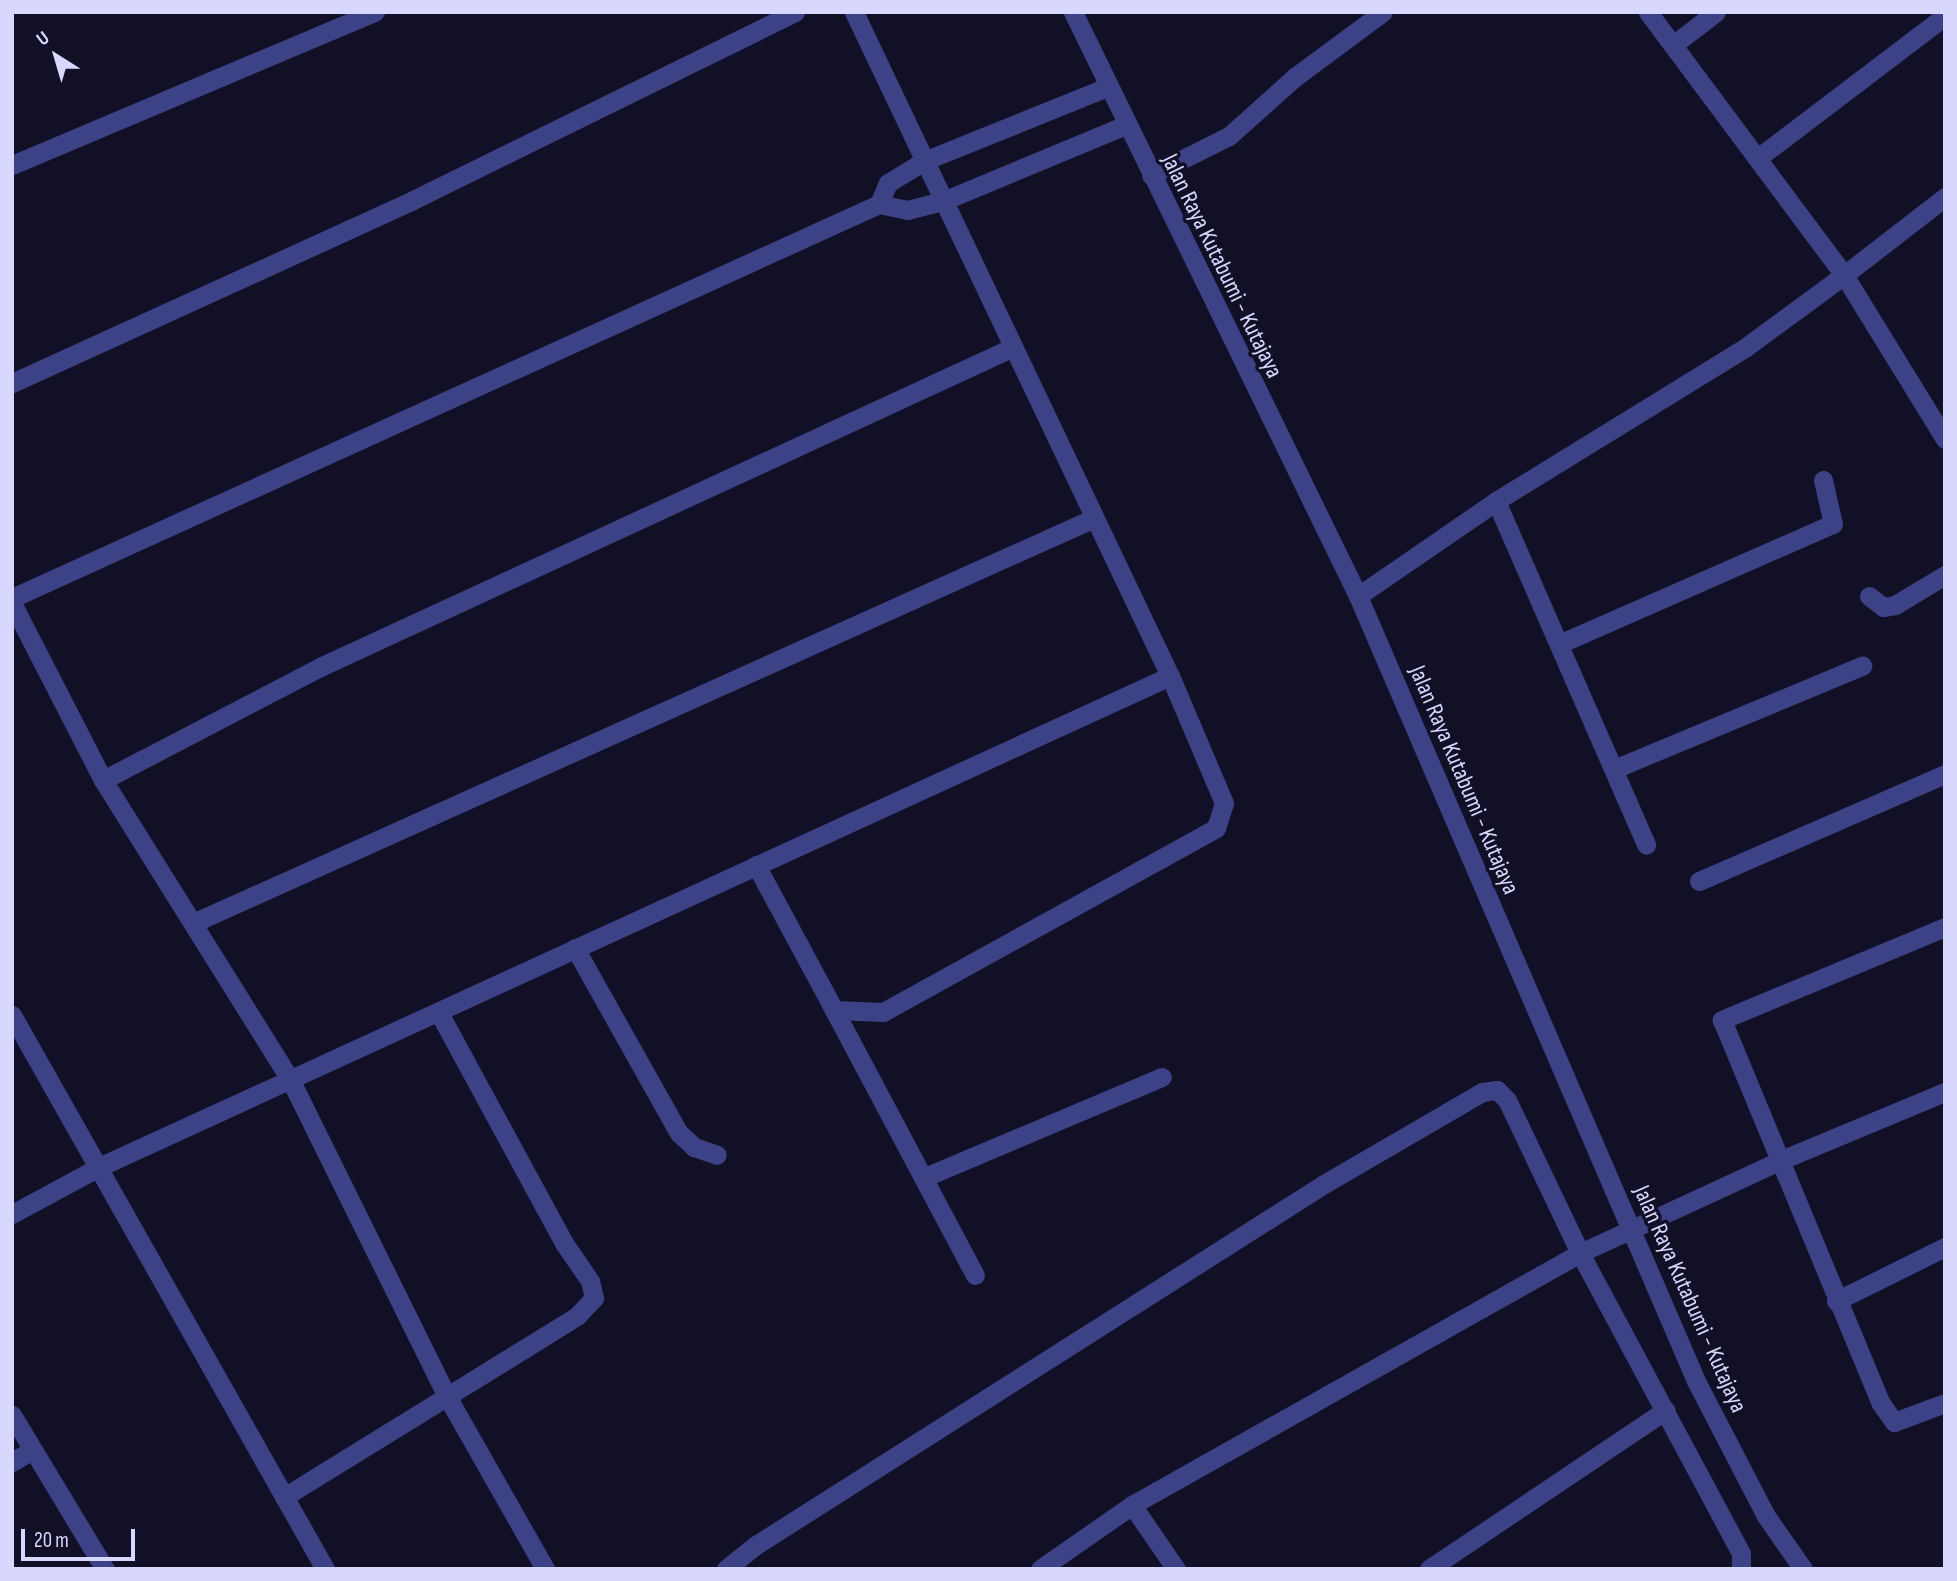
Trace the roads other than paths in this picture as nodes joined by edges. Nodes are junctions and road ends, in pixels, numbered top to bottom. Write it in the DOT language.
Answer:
graph roads {
  1 [pos="375,12"];
  2 [pos="795,12"];
  3 [pos="854,12"];
  4 [pos="1383,12"];
  5 [pos="1648,12"];
  6 [pos="1716,12"];
  7 [pos="1076,14"];
  8 [pos="1945,16"];
  9 [pos="1673,46"];
  10 [pos="1107,87"];
  11 [pos="1126,125"];
  12 [pos="1759,157"];
  13 [pos="924,161"];
  14 [pos="12,165"];
  15 [pos="1151,175"];
  16 [pos="1945,197"];
  17 [pos="943,201"];
  18 [pos="879,204"];
  19 [pos="1844,275"];
  20 [pos="1011,348"];
  21 [pos="12,383"];
  22 [pos="1945,439"];
  23 [pos="1823,480"];
  24 [pos="1496,501"];
  25 [pos="1094,518"];
  26 [pos="1945,575"];
  27 [pos="1357,596"];
  28 [pos="1869,596"];
  29 [pos="12,598"];
  30 [pos="12,603"];
  31 [pos="1559,644"];
  32 [pos="1863,666"];
  33 [pos="1170,676"];
  34 [pos="1614,769"];
  35 [pos="1945,774"];
  36 [pos="103,780"];
  37 [pos="1646,845"];
  38 [pos="756,865"];
  39 [pos="1699,881"];
  40 [pos="193,923"];
  41 [pos="1945,927"];
  42 [pos="575,948"];
  43 [pos="834,1010"];
  44 [pos="439,1013"];
  45 [pos="12,1015"];
  46 [pos="1163,1077"];
  47 [pos="290,1079"];
  48 [pos="1945,1093"];
  49 [pos="717,1156"];
  50 [pos="1779,1161"];
  51 [pos="99,1167"];
  52 [pos="925,1177"];
  53 [pos="12,1214"];
  54 [pos="1630,1228"];
  55 [pos="1945,1247"];
  56 [pos="1580,1253"];
  57 [pos="975,1275"];
  58 [pos="1836,1301"];
  59 [pos="448,1398"];
  60 [pos="1945,1403"];
  61 [pos="1666,1410"];
  62 [pos="12,1415"];
  63 [pos="32,1450"];
  64 [pos="12,1462"];
  65 [pos="284,1497"];
  66 [pos="1132,1505"];
  67 [pos="105,1569"];
  68 [pos="325,1569"];
  69 [pos="545,1569"];
  70 [pos="726,1569"];
  71 [pos="1040,1569"];
  72 [pos="1176,1569"];
  73 [pos="1429,1569"];
  74 [pos="1741,1569"];
  75 [pos="1803,1569"];
  1 -- 14 [label="street"];
  2 -- 21 [label="street"];
  3 -- 13 [label="street"];
  4 -- 15 [label="street"];
  5 -- 9 [label="street"];
  6 -- 9 [label="street"];
  7 -- 10 [label="street, Jalan Raya Kutabumi - Kutajaya"];
  8 -- 12 [label="street"];
  9 -- 12 [label="street"];
  10 -- 11 [label="street, Jalan Raya Kutabumi - Kutajaya"];
  10 -- 13 [label="street"];
  11 -- 15 [label="street, Jalan Raya Kutabumi - Kutajaya"];
  11 -- 17 [label="street"];
  12 -- 19 [label="street"];
  13 -- 17 [label="street"];
  13 -- 18 [label="street"];
  15 -- 27 [label="street, Jalan Raya Kutabumi - Kutajaya"];
  16 -- 19 [label="street"];
  17 -- 18 [label="street"];
  17 -- 20 [label="street"];
  18 -- 29 [label="street"];
  19 -- 22 [label="street"];
  19 -- 24 [label="street"];
  20 -- 25 [label="street"];
  20 -- 36 [label="street"];
  23 -- 31 [label="street"];
  24 -- 27 [label="street"];
  24 -- 31 [label="street"];
  25 -- 33 [label="street"];
  25 -- 40 [label="street"];
  26 -- 28 [label="street"];
  27 -- 54 [label="street, Jalan Raya Kutabumi - Kutajaya"];
  30 -- 36 [label="street"];
  31 -- 34 [label="street"];
  32 -- 34 [label="street"];
  33 -- 38 [label="street"];
  33 -- 43 [label="street"];
  34 -- 37 [label="street"];
  35 -- 39 [label="street"];
  36 -- 40 [label="street"];
  38 -- 42 [label="street"];
  38 -- 43 [label="street"];
  40 -- 47 [label="street"];
  41 -- 50 [label="street"];
  42 -- 44 [label="street"];
  42 -- 49 [label="street"];
  43 -- 52 [label="street"];
  44 -- 47 [label="street"];
  44 -- 59 [label="street"];
  45 -- 51 [label="street"];
  46 -- 52 [label="street"];
  47 -- 51 [label="street"];
  47 -- 59 [label="street"];
  48 -- 50 [label="street"];
  50 -- 54 [label="street"];
  50 -- 58 [label="street"];
  51 -- 53 [label="street"];
  51 -- 65 [label="street"];
  52 -- 57 [label="street"];
  54 -- 56 [label="street"];
  54 -- 75 [label="street, Jalan Raya Kutabumi - Kutajaya"];
  55 -- 58 [label="street"];
  56 -- 61 [label="street"];
  56 -- 66 [label="street"];
  56 -- 70 [label="street"];
  58 -- 60 [label="street"];
  59 -- 65 [label="street"];
  59 -- 69 [label="street"];
  61 -- 73 [label="street"];
  61 -- 74 [label="street"];
  62 -- 63 [label="street"];
  63 -- 64 [label="street"];
  63 -- 67 [label="street"];
  65 -- 68 [label="street"];
  66 -- 71 [label="street"];
  66 -- 72 [label="street"];
}
